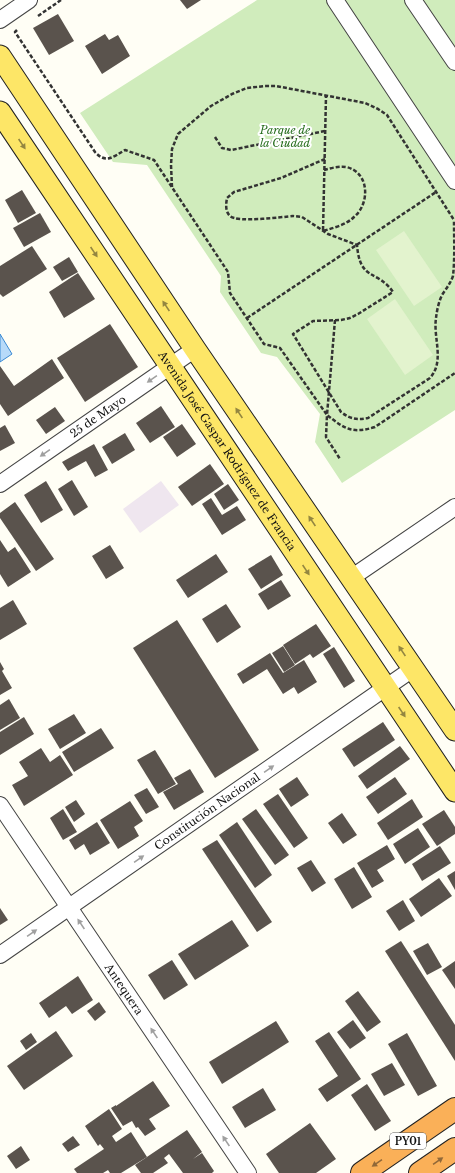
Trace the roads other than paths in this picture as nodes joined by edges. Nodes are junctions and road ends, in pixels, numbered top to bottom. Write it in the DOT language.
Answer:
graph roads {
  1 [pos="29,0"];
  2 [pos="335,0"];
  3 [pos="414,0"];
  4 [pos="0,20"];
  5 [pos="0,56"];
  6 [pos="455,62"];
  7 [pos="0,112"];
  8 [pos="455,181"];
  9 [pos="195,349"];
  10 [pos="170,366"];
  11 [pos="0,484"];
  12 [pos="455,507"];
  13 [pos="351,578"];
  14 [pos="414,668"];
  15 [pos="386,688"];
  16 [pos="455,730"];
  17 [pos="455,791"];
  18 [pos="0,805"];
  19 [pos="70,907"];
  20 [pos="0,955"];
  21 [pos="455,1109"];
  22 [pos="455,1149"];
  23 [pos="248,1173"];
  24 [pos="362,1173"];
  25 [pos="420,1173"];
  1 -- 4 [label="street"];
  2 -- 8 [label="street"];
  3 -- 6 [label="street"];
  9 -- 5 [label="main road, one-way"];
  7 -- 10 [label="main road, Avenida José Gaspar Rodríguez de Francia, one-way"];
  9 -- 10 [label="street, 25 de Mayo"];
  13 -- 9 [label="main road, one-way"];
  10 -- 11 [label="street, 25 de Mayo, one-way"];
  10 -- 15 [label="main road, Avenida José Gaspar Rodríguez de Francia, one-way"];
  12 -- 13 [label="street"];
  14 -- 13 [label="main road, one-way"];
  14 -- 15 [label="street, Constitución Nacional"];
  14 -- 16 [label="main road"];
  15 -- 17 [label="main road, Avenida José Gaspar Rodríguez de Francia, one-way"];
  19 -- 15 [label="street, Constitución Nacional, one-way"];
  18 -- 19 [label="street, Antequera"];
  20 -- 19 [label="street, Constitución Nacional, one-way"];
  23 -- 19 [label="street, Antequera, one-way"];
  21 -- 24 [label="highway, PY01, one-way"];
  25 -- 22 [label="highway, one-way"];
}
